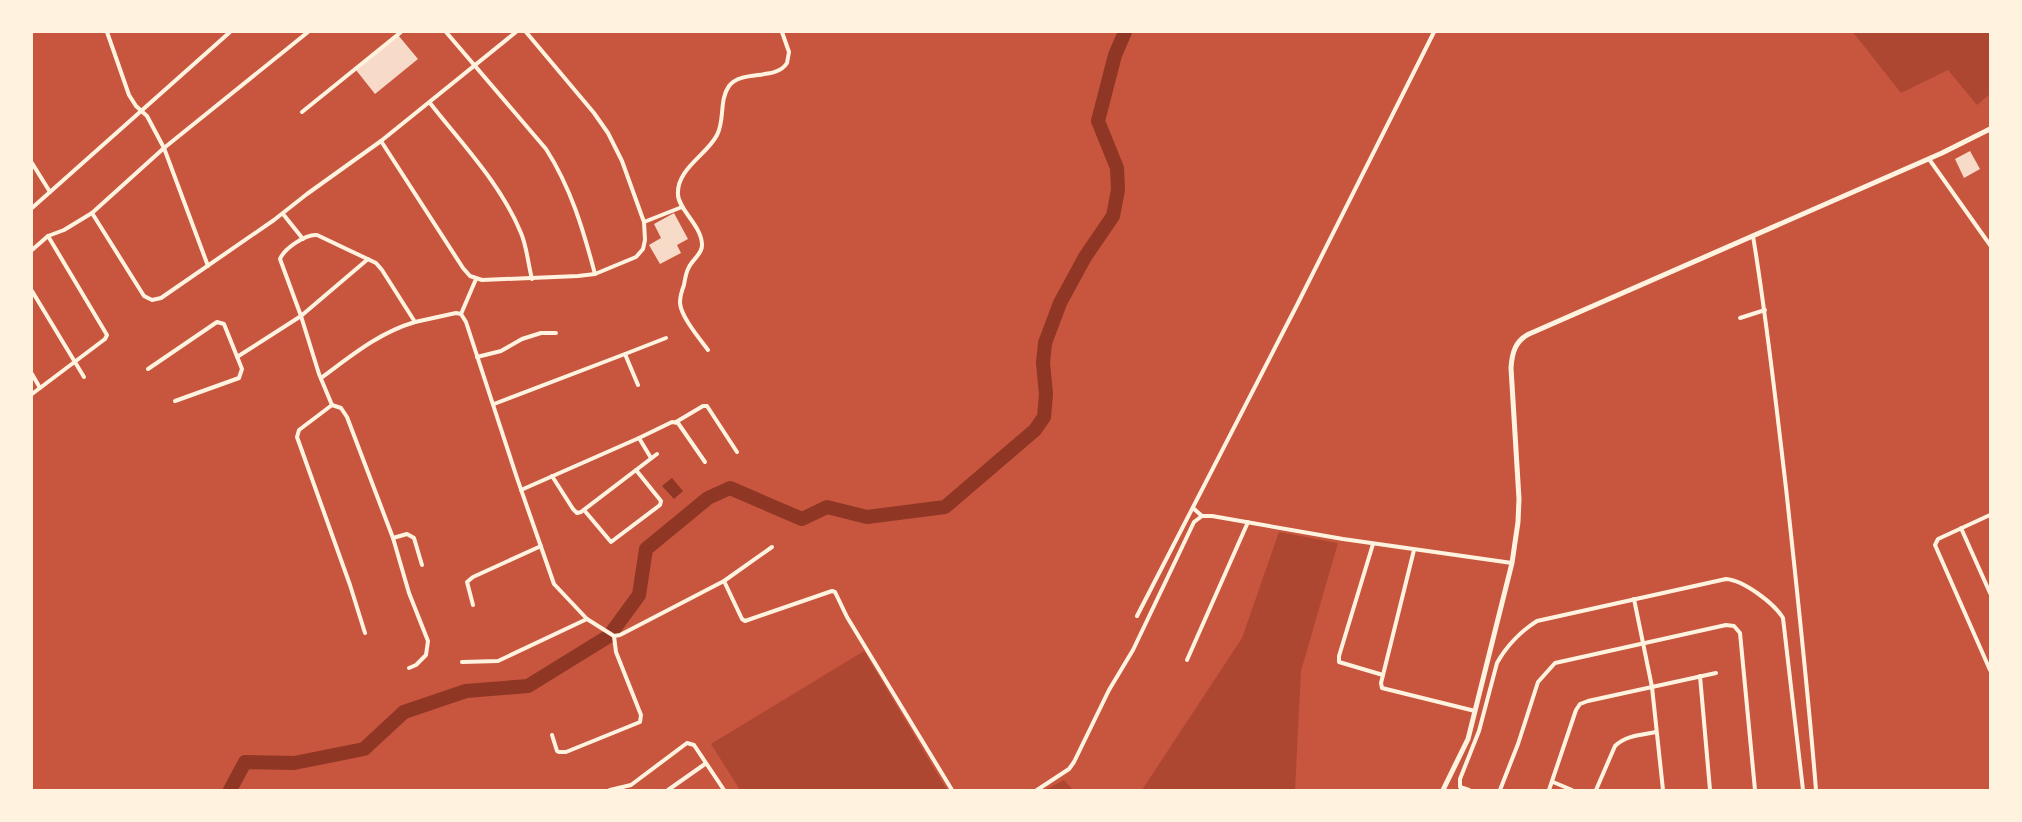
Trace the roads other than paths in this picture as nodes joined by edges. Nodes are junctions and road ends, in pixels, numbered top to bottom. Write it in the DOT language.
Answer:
graph roads {
  1 [pos="107,32"];
  2 [pos="230,32"];
  3 [pos="308,32"];
  4 [pos="401,32"];
  5 [pos="446,32"];
  6 [pos="516,32"];
  7 [pos="526,32"];
  8 [pos="782,32"];
  9 [pos="1434,32"];
  10 [pos="475,65"];
  11 [pos="430,103"];
  12 [pos="141,111"];
  13 [pos="302,112"];
  14 [pos="1990,129"];
  15 [pos="381,141"];
  16 [pos="164,148"];
  17 [pos="1929,159"];
  18 [pos="32,163"];
  19 [pos="50,192"];
  20 [pos="682,207"];
  21 [pos="32,208"];
  22 [pos="92,213"];
  23 [pos="283,214"];
  24 [pos="644,222"];
  25 [pos="1753,235"];
  26 [pos="48,236"];
  27 [pos="303,239"];
  28 [pos="1990,245"];
  29 [pos="32,250"];
  30 [pos="368,259"];
  31 [pos="208,266"];
  32 [pos="595,274"];
  33 [pos="476,279"];
  34 [pos="532,279"];
  35 [pos="32,291"];
  36 [pos="1765,310"];
  37 [pos="461,314"];
  38 [pos="301,316"];
  39 [pos="1740,318"];
  40 [pos="415,322"];
  41 [pos="556,333"];
  42 [pos="666,338"];
  43 [pos="708,350"];
  44 [pos="626,354"];
  45 [pos="237,357"];
  46 [pos="477,357"];
  47 [pos="74,362"];
  48 [pos="148,369"];
  49 [pos="32,374"];
  50 [pos="84,377"];
  51 [pos="321,378"];
  52 [pos="638,385"];
  53 [pos="40,388"];
  54 [pos="32,394"];
  55 [pos="175,401"];
  56 [pos="494,404"];
  57 [pos="332,405"];
  58 [pos="675,422"];
  59 [pos="639,438"];
  60 [pos="736,452"];
  61 [pos="657,454"];
  62 [pos="651,458"];
  63 [pos="705,462"];
  64 [pos="636,470"];
  65 [pos="552,476"];
  66 [pos="521,490"];
  67 [pos="1193,508"];
  68 [pos="584,510"];
  69 [pos="1990,515"];
  70 [pos="1202,516"];
  71 [pos="1248,522"];
  72 [pos="1960,528"];
  73 [pos="393,538"];
  74 [pos="1373,543"];
  75 [pos="541,546"];
  76 [pos="772,547"];
  77 [pos="1414,550"];
  78 [pos="1512,563"];
  79 [pos="422,565"];
  80 [pos="724,581"];
  81 [pos="1990,593"];
  82 [pos="1634,599"];
  83 [pos="473,605"];
  84 [pos="1137,616"];
  85 [pos="587,619"];
  86 [pos="365,633"];
  87 [pos="611,634"];
  88 [pos="1643,643"];
  89 [pos="1187,660"];
  90 [pos="462,662"];
  91 [pos="409,668"];
  92 [pos="1990,670"];
  93 [pos="1716,673"];
  94 [pos="1383,675"];
  95 [pos="1700,676"];
  96 [pos="1652,687"];
  97 [pos="1475,711"];
  98 [pos="1656,732"];
  99 [pos="552,735"];
  100 [pos="705,764"];
  101 [pos="1553,782"];
  102 [pos="631,785"];
  103 [pos="610,790"];
  104 [pos="632,790"];
  105 [pos="668,790"];
  106 [pos="723,790"];
  107 [pos="952,790"];
  108 [pos="1036,790"];
  109 [pos="1443,790"];
  110 [pos="1468,790"];
  111 [pos="1500,790"];
  112 [pos="1549,790"];
  113 [pos="1572,790"];
  114 [pos="1596,790"];
  115 [pos="1663,790"];
  116 [pos="1710,790"];
  117 [pos="1755,790"];
  118 [pos="1803,790"];
  119 [pos="1816,790"];
  1 -- 12 [label="street"];
  2 -- 12 [label="street"];
  3 -- 16 [label="street"];
  4 -- 13 [label="street"];
  5 -- 10 [label="street"];
  6 -- 10 [label="street"];
  7 -- 24 [label="street"];
  8 -- 20 [label="street"];
  9 -- 67 [label="street"];
  10 -- 11 [label="street"];
  10 -- 32 [label="street"];
  11 -- 15 [label="street"];
  11 -- 34 [label="street"];
  12 -- 16 [label="street"];
  12 -- 19 [label="street"];
  14 -- 17 [label="street"];
  15 -- 23 [label="street"];
  15 -- 33 [label="street"];
  16 -- 22 [label="street"];
  16 -- 31 [label="street"];
  17 -- 25 [label="street"];
  17 -- 28 [label="street"];
  18 -- 19 [label="street"];
  19 -- 21 [label="street"];
  20 -- 24 [label="street"];
  20 -- 43 [label="street"];
  22 -- 26 [label="street"];
  22 -- 31 [label="street"];
  23 -- 27 [label="street"];
  23 -- 31 [label="street"];
  24 -- 32 [label="street"];
  25 -- 36 [label="street"];
  25 -- 78 [label="street"];
  26 -- 29 [label="street"];
  26 -- 47 [label="street"];
  27 -- 30 [label="street"];
  27 -- 38 [label="street"];
  30 -- 38 [label="street"];
  30 -- 40 [label="street"];
  32 -- 34 [label="street"];
  33 -- 34 [label="street"];
  33 -- 37 [label="street"];
  35 -- 47 [label="street"];
  36 -- 39 [label="street"];
  36 -- 119 [label="street"];
  37 -- 40 [label="street"];
  37 -- 46 [label="street"];
  38 -- 45 [label="street"];
  38 -- 51 [label="street"];
  40 -- 51 [label="street"];
  41 -- 46 [label="street"];
  42 -- 44 [label="street"];
  44 -- 52 [label="street"];
  44 -- 56 [label="street"];
  45 -- 48 [label="street"];
  45 -- 55 [label="street"];
  46 -- 56 [label="street"];
  47 -- 50 [label="street"];
  47 -- 53 [label="street"];
  49 -- 53 [label="street"];
  51 -- 57 [label="street"];
  53 -- 54 [label="street"];
  56 -- 66 [label="street"];
  57 -- 73 [label="street"];
  57 -- 86 [label="street"];
  58 -- 59 [label="street"];
  58 -- 60 [label="street"];
  58 -- 63 [label="street"];
  59 -- 62 [label="street"];
  59 -- 65 [label="street"];
  61 -- 62 [label="street"];
  62 -- 64 [label="street"];
  64 -- 68 [label="street"];
  64 -- 68 [label="street"];
  65 -- 66 [label="street"];
  65 -- 68 [label="street"];
  66 -- 75 [label="street"];
  67 -- 70 [label="street"];
  67 -- 84 [label="street"];
  69 -- 72 [label="street"];
  70 -- 71 [label="street"];
  70 -- 108 [label="street"];
  71 -- 74 [label="street"];
  71 -- 89 [label="street"];
  72 -- 81 [label="street"];
  72 -- 92 [label="street"];
  73 -- 79 [label="street"];
  73 -- 91 [label="street"];
  74 -- 77 [label="street"];
  74 -- 94 [label="street"];
  75 -- 83 [label="street"];
  75 -- 85 [label="street"];
  76 -- 80 [label="street"];
  77 -- 78 [label="street"];
  77 -- 94 [label="street"];
  78 -- 97 [label="street"];
  80 -- 87 [label="street"];
  80 -- 107 [label="street"];
  82 -- 88 [label="street"];
  82 -- 110 [label="street"];
  82 -- 118 [label="street"];
  85 -- 87 [label="street"];
  85 -- 90 [label="street"];
  87 -- 99 [label="street"];
  88 -- 96 [label="street"];
  88 -- 111 [label="street"];
  88 -- 117 [label="street"];
  93 -- 95 [label="street"];
  94 -- 97 [label="street"];
  95 -- 96 [label="street"];
  95 -- 116 [label="street"];
  96 -- 98 [label="street"];
  96 -- 101 [label="street"];
  97 -- 109 [label="street"];
  98 -- 114 [label="street"];
  98 -- 115 [label="street"];
  100 -- 102 [label="street"];
  100 -- 105 [label="street"];
  100 -- 106 [label="street"];
  101 -- 112 [label="street"];
  101 -- 113 [label="street"];
  102 -- 103 [label="street"];
  102 -- 104 [label="street"];
}
